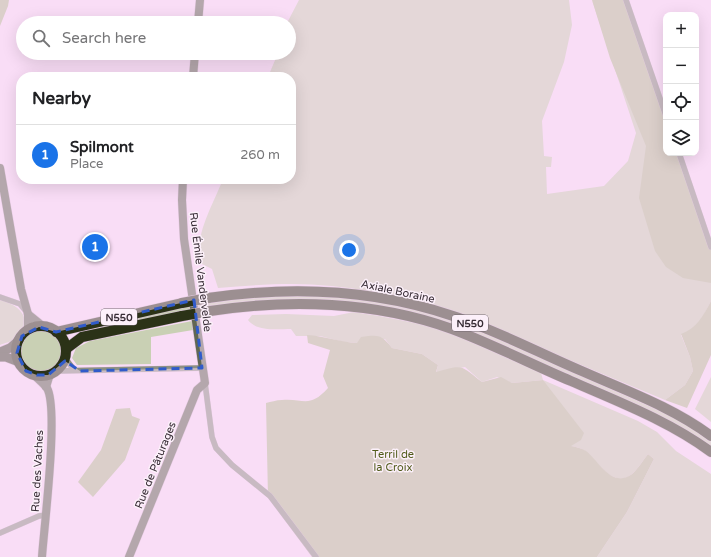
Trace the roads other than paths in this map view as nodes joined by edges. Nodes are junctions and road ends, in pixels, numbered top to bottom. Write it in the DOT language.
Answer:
graph roads {
  1 [pos="200,0"];
  2 [pos="626,0"];
  3 [pos="199,16"];
  4 [pos="194,60"];
  5 [pos="193,72"];
  6 [pos="663,107"];
  7 [pos="680,156"];
  8 [pos="0,168"];
  9 [pos="183,184"];
  10 [pos="711,247"];
  11 [pos="0,297"];
  12 [pos="28,314"];
  13 [pos="44,327"];
  14 [pos="28,330"];
  15 [pos="56,332"];
  16 [pos="19,340"];
  17 [pos="0,352"];
  18 [pos="65,353"];
  19 [pos="0,357"];
  20 [pos="19,362"];
  21 [pos="202,368"];
  22 [pos="74,370"];
  23 [pos="53,372"];
  24 [pos="34,375"];
  25 [pos="205,383"];
  26 [pos="46,387"];
  27 [pos="711,436"];
  28 [pos="711,452"];
  29 [pos="46,515"];
  30 [pos="0,533"];
  31 [pos="42,557"];
  32 [pos="129,557"];
  33 [pos="316,557"];
  1 -- 3 [label="street"];
  2 -- 6 [label="street"];
  4 -- 5 [label="street"];
  7 -- 10 [label="street"];
  8 -- 12 [label="street"];
  9 -- 21 [label="street, Rue Émile Vandervelde"];
  11 -- 12 [label="street"];
  12 -- 13 [label="street"];
  12 -- 14 [label="street"];
  13 -- 14 [label="highway"];
  13 -- 15 [label="highway"];
  14 -- 16 [label="highway"];
  15 -- 18 [label="highway"];
  15 -- 27 [label="highway, Axiale Boraine / N550, bridge"];
  16 -- 17 [label="main road"];
  16 -- 20 [label="highway"];
  18 -- 22 [label="street"];
  18 -- 23 [label="highway, Axiale Boraine"];
  18 -- 28 [label="highway, Axiale Boraine / N550, bridge"];
  19 -- 20 [label="main road"];
  20 -- 24 [label="highway"];
  21 -- 22 [label="street"];
  21 -- 25 [label="street, Rue Émile Vandervelde"];
  22 -- 23 [label="street"];
  23 -- 24 [label="highway"];
  23 -- 26 [label="street, Rue des Vaches"];
  24 -- 26 [label="street"];
  25 -- 32 [label="street, Rue de Pâturages"];
  25 -- 33 [label="street"];
  26 -- 29 [label="street, Rue des Vaches"];
  29 -- 30 [label="street"];
  29 -- 31 [label="street, Rue des Vaches"];
}
